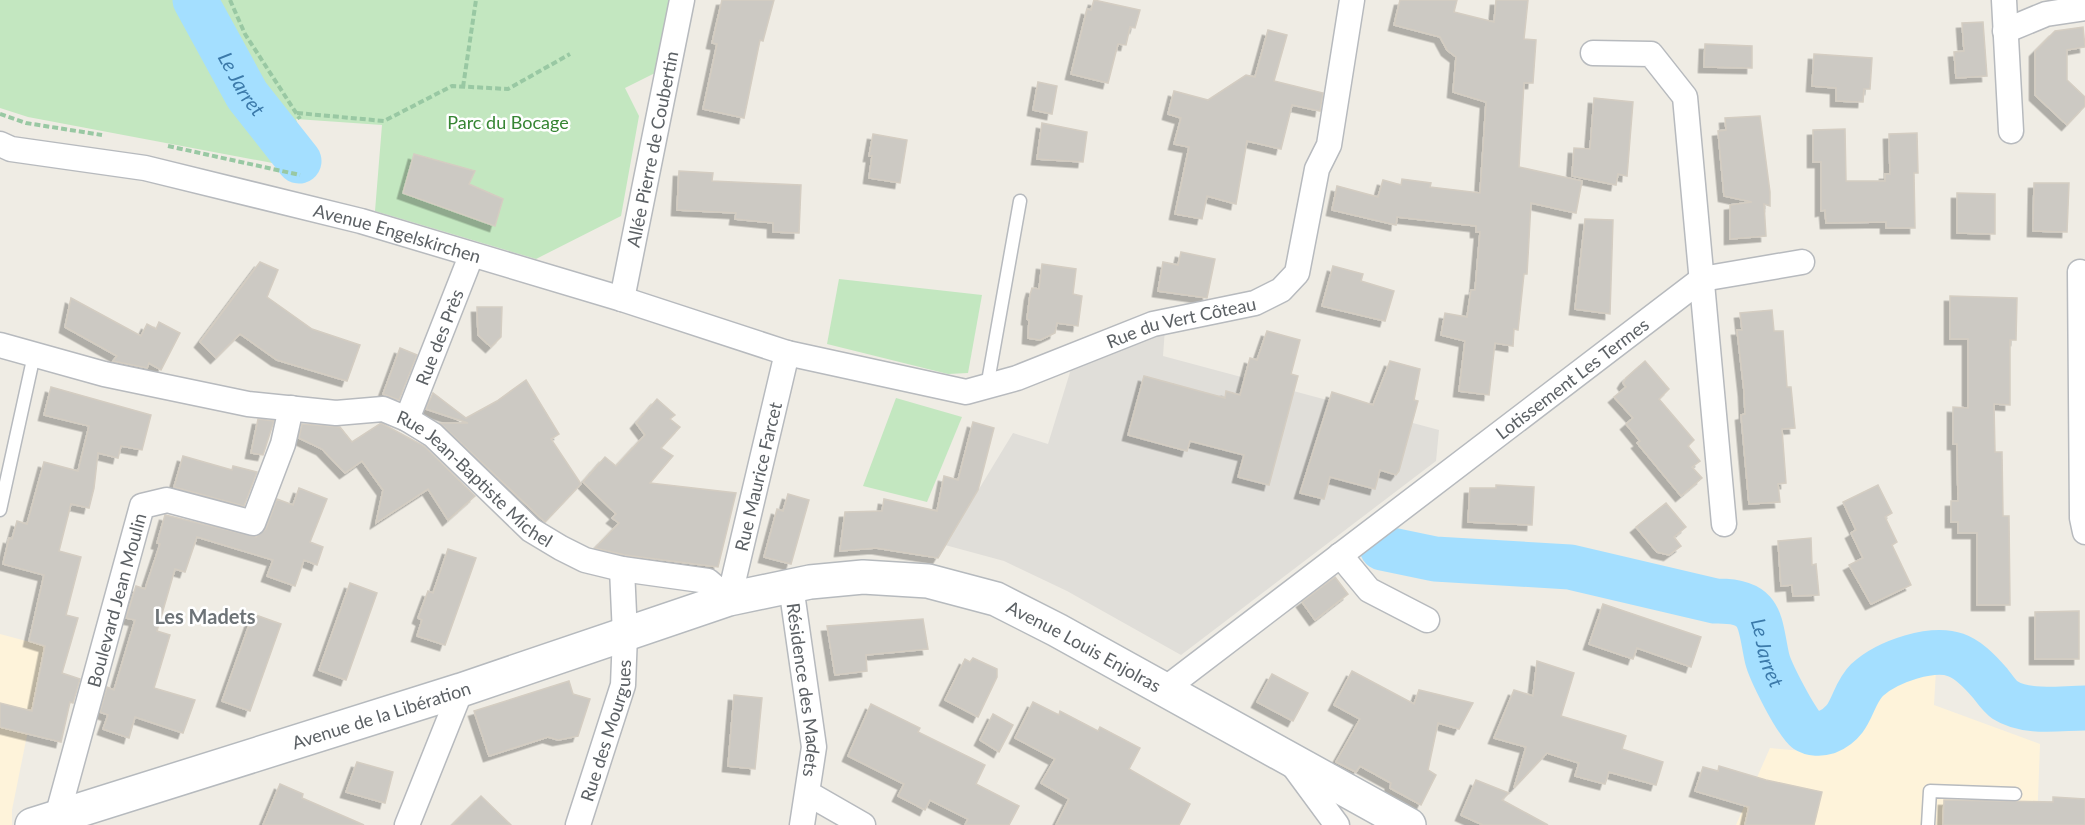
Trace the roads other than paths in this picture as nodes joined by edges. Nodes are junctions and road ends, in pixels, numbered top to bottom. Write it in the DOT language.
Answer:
graph roads {
  1 [pos="682,0"];
  2 [pos="1352,0"];
  3 [pos="2004,0"];
  4 [pos="2085,8"];
  5 [pos="2005,31"];
  6 [pos="1593,52"];
  7 [pos="2011,131"];
  8 [pos="0,144"];
  9 [pos="1020,201"];
  10 [pos="471,256"];
  11 [pos="1802,262"];
  12 [pos="2079,272"];
  13 [pos="1702,279"];
  14 [pos="622,299"];
  15 [pos="0,345"];
  16 [pos="787,353"];
  17 [pos="34,355"];
  18 [pos="987,387"];
  19 [pos="291,408"];
  20 [pos="407,419"];
  21 [pos="0,510"];
  22 [pos="1724,524"];
  23 [pos="2085,532"];
  24 [pos="1340,555"];
  25 [pos="622,569"];
  26 [pos="791,586"];
  27 [pos="729,599"];
  28 [pos="1427,620"];
  29 [pos="626,635"];
  30 [pos="1165,689"];
  31 [pos="461,690"];
  32 [pos="1288,758"];
  33 [pos="809,794"];
  34 [pos="2015,794"];
  35 [pos="44,821"];
  36 [pos="407,825"];
  37 [pos="578,825"];
  38 [pos="802,825"];
  39 [pos="863,825"];
  40 [pos="1337,825"];
  41 [pos="1409,825"];
  42 [pos="1928,825"];
  1 -- 14 [label="street, Allée Pierre de Coubertin"];
  2 -- 18 [label="street, Rue du Vert Côteau"];
  3 -- 5 [label="street"];
  4 -- 5 [label="street"];
  5 -- 7 [label="street"];
  6 -- 13 [label="street"];
  8 -- 10 [label="street, Avenue Engelskirchen"];
  9 -- 18 [label="lane"];
  10 -- 14 [label="street, Avenue Engelskirchen"];
  10 -- 20 [label="street, Rue des Près"];
  11 -- 13 [label="street, Lotissement Les Termes"];
  12 -- 23 [label="street"];
  13 -- 22 [label="street"];
  13 -- 24 [label="street, Lotissement Les Termes"];
  14 -- 16 [label="street, Avenue Engelskirchen"];
  15 -- 17 [label="street, Rue Jean-Baptiste Michel"];
  16 -- 18 [label="street, Rue du Vert Côteau"];
  16 -- 27 [label="street, Rue Maurice Farcet"];
  17 -- 19 [label="street, Rue Jean-Baptiste Michel"];
  17 -- 21 [label="lane"];
  19 -- 20 [label="street, Rue Jean-Baptiste Michel"];
  19 -- 35 [label="street, Boulevard Jean Moulin"];
  20 -- 25 [label="street, Rue Jean-Baptiste Michel"];
  24 -- 28 [label="street"];
  24 -- 30 [label="street, Lotissement Les Termes"];
  25 -- 27 [label="street, Rue Jean-Baptiste Michel"];
  25 -- 29 [label="street, Rue des Mourgues"];
  26 -- 27 [label="main road, Avenue Louis Enjolras"];
  26 -- 30 [label="main road, Avenue Louis Enjolras"];
  26 -- 33 [label="street, Résidence des Madets"];
  27 -- 29 [label="main road, Avenue de la Libération"];
  29 -- 31 [label="main road, Avenue de la Libération"];
  29 -- 37 [label="street, Rue des Mourgues"];
  30 -- 32 [label="main road, Avenue Louis Enjolras"];
  31 -- 35 [label="main road, Avenue de la Libération"];
  31 -- 36 [label="street"];
  32 -- 40 [label="street"];
  32 -- 41 [label="main road, Avenue Louis Enjolras"];
  33 -- 38 [label="street, Résidence des Madets"];
  33 -- 39 [label="street, Résidence des Madets"];
  34 -- 42 [label="lane"];
}
